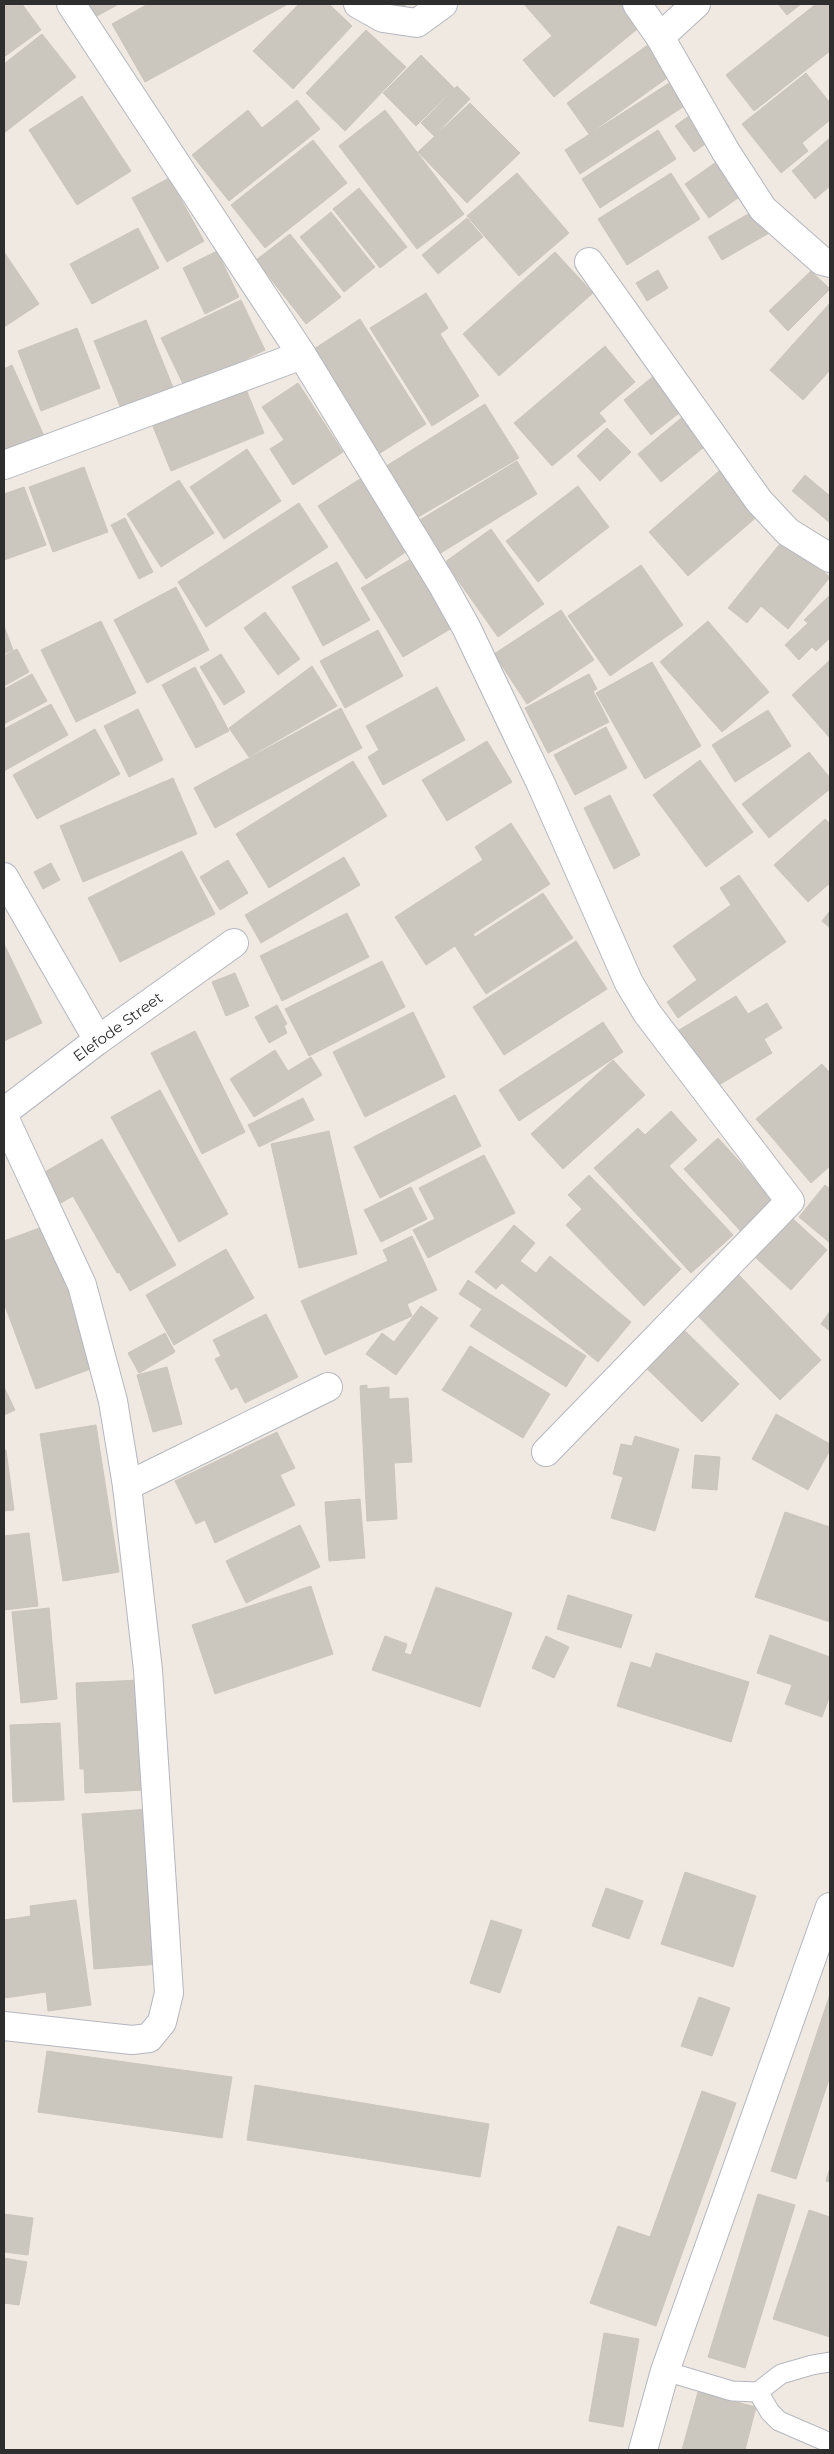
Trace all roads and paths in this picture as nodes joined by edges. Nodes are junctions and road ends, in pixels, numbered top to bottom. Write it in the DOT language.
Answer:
graph roads {
  1 [pos="71,4"];
  2 [pos="358,4"];
  3 [pos="443,4"];
  4 [pos="637,4"];
  5 [pos="696,4"];
  6 [pos="660,37"];
  7 [pos="590,262"];
  8 [pos="830,263"];
  9 [pos="302,355"];
  10 [pos="4,466"];
  11 [pos="830,558"];
  12 [pos="4,877"];
  13 [pos="234,944"];
  14 [pos="98,1040"];
  15 [pos="4,1112"];
  16 [pos="4,1117"];
  17 [pos="328,1387"];
  18 [pos="546,1452"];
  19 [pos="127,1486"];
  20 [pos="830,1907"];
  21 [pos="4,2026"];
  22 [pos="830,2362"];
  23 [pos="666,2371"];
  24 [pos="758,2392"];
  25 [pos="830,2443"];
  26 [pos="642,2450"];
  1 -- 9 [label="street"];
  2 -- 3 [label="street"];
  4 -- 6 [label="street"];
  5 -- 6 [label="street"];
  6 -- 8 [label="street"];
  7 -- 11 [label="street"];
  9 -- 10 [label="street"];
  9 -- 18 [label="street"];
  12 -- 14 [label="street"];
  13 -- 14 [label="street, Elefode Street"];
  14 -- 15 [label="street, Elefode Street"];
  16 -- 19 [label="street"];
  17 -- 19 [label="street"];
  19 -- 21 [label="street"];
  20 -- 23 [label="street"];
  22 -- 24 [label="lane"];
  23 -- 24 [label="lane"];
  23 -- 26 [label="street"];
  24 -- 25 [label="lane"];
}
